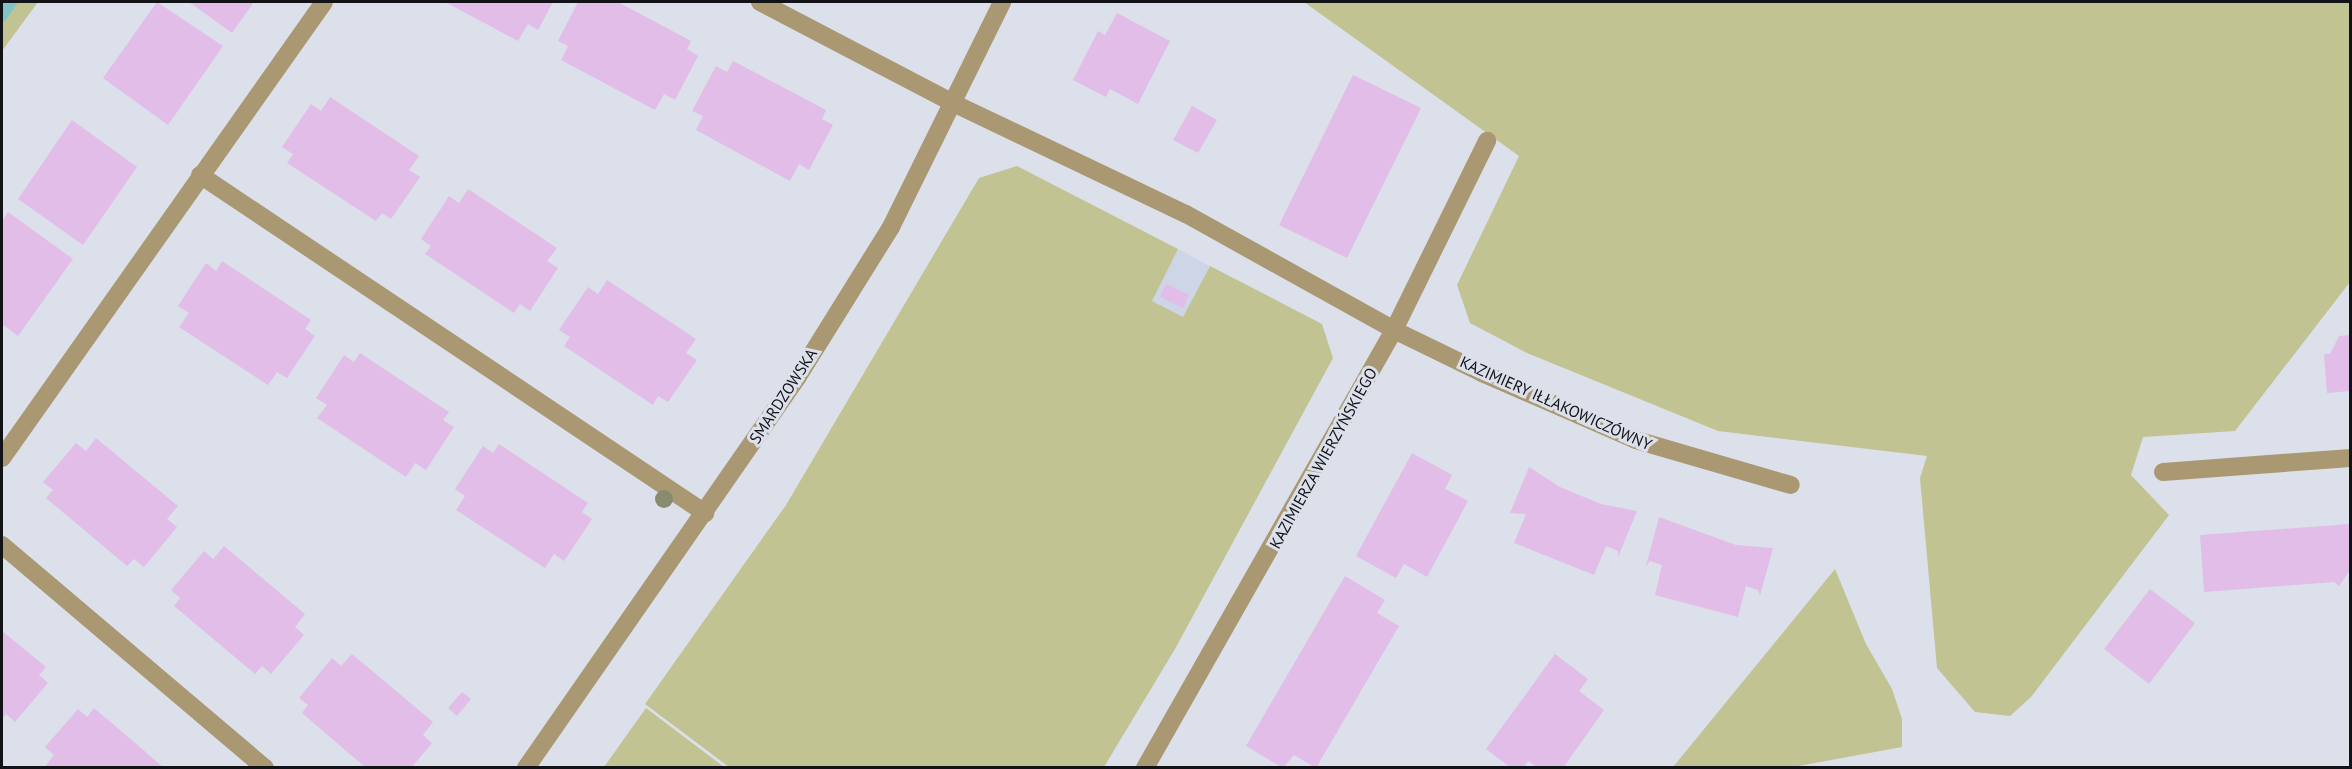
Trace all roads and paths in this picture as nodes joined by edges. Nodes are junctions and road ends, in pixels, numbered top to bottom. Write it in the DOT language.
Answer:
graph roads {
  1 [pos="324,2"];
  2 [pos="760,2"];
  3 [pos="1002,2"];
  4 [pos="953,103"];
  5 [pos="1487,141"];
  6 [pos="200,175"];
  7 [pos="1394,330"];
  8 [pos="2,458"];
  9 [pos="2350,458"];
  10 [pos="2163,472"];
  11 [pos="1791,485"];
  12 [pos="705,513"];
  13 [pos="2,546"];
  14 [pos="265,768"];
  15 [pos="526,768"];
  16 [pos="1145,768"];
  1 -- 6 [label="street"];
  2 -- 4 [label="street, KAZIMIERY IŁŁAKOWICZÓWNY"];
  3 -- 4 [label="street, SMARDZOWSKA"];
  4 -- 7 [label="street, KAZIMIERY IŁŁAKOWICZÓWNY"];
  4 -- 12 [label="street, SMARDZOWSKA"];
  5 -- 7 [label="street, KAZIMIERZA WIERZYŃSKIEGO"];
  6 -- 8 [label="street"];
  6 -- 12 [label="street"];
  7 -- 11 [label="street, KAZIMIERY IŁŁAKOWICZÓWNY"];
  7 -- 16 [label="street, KAZIMIERZA WIERZYŃSKIEGO"];
  9 -- 10 [label="street"];
  12 -- 15 [label="street, SMARDZOWSKA"];
  13 -- 14 [label="street"];
}
